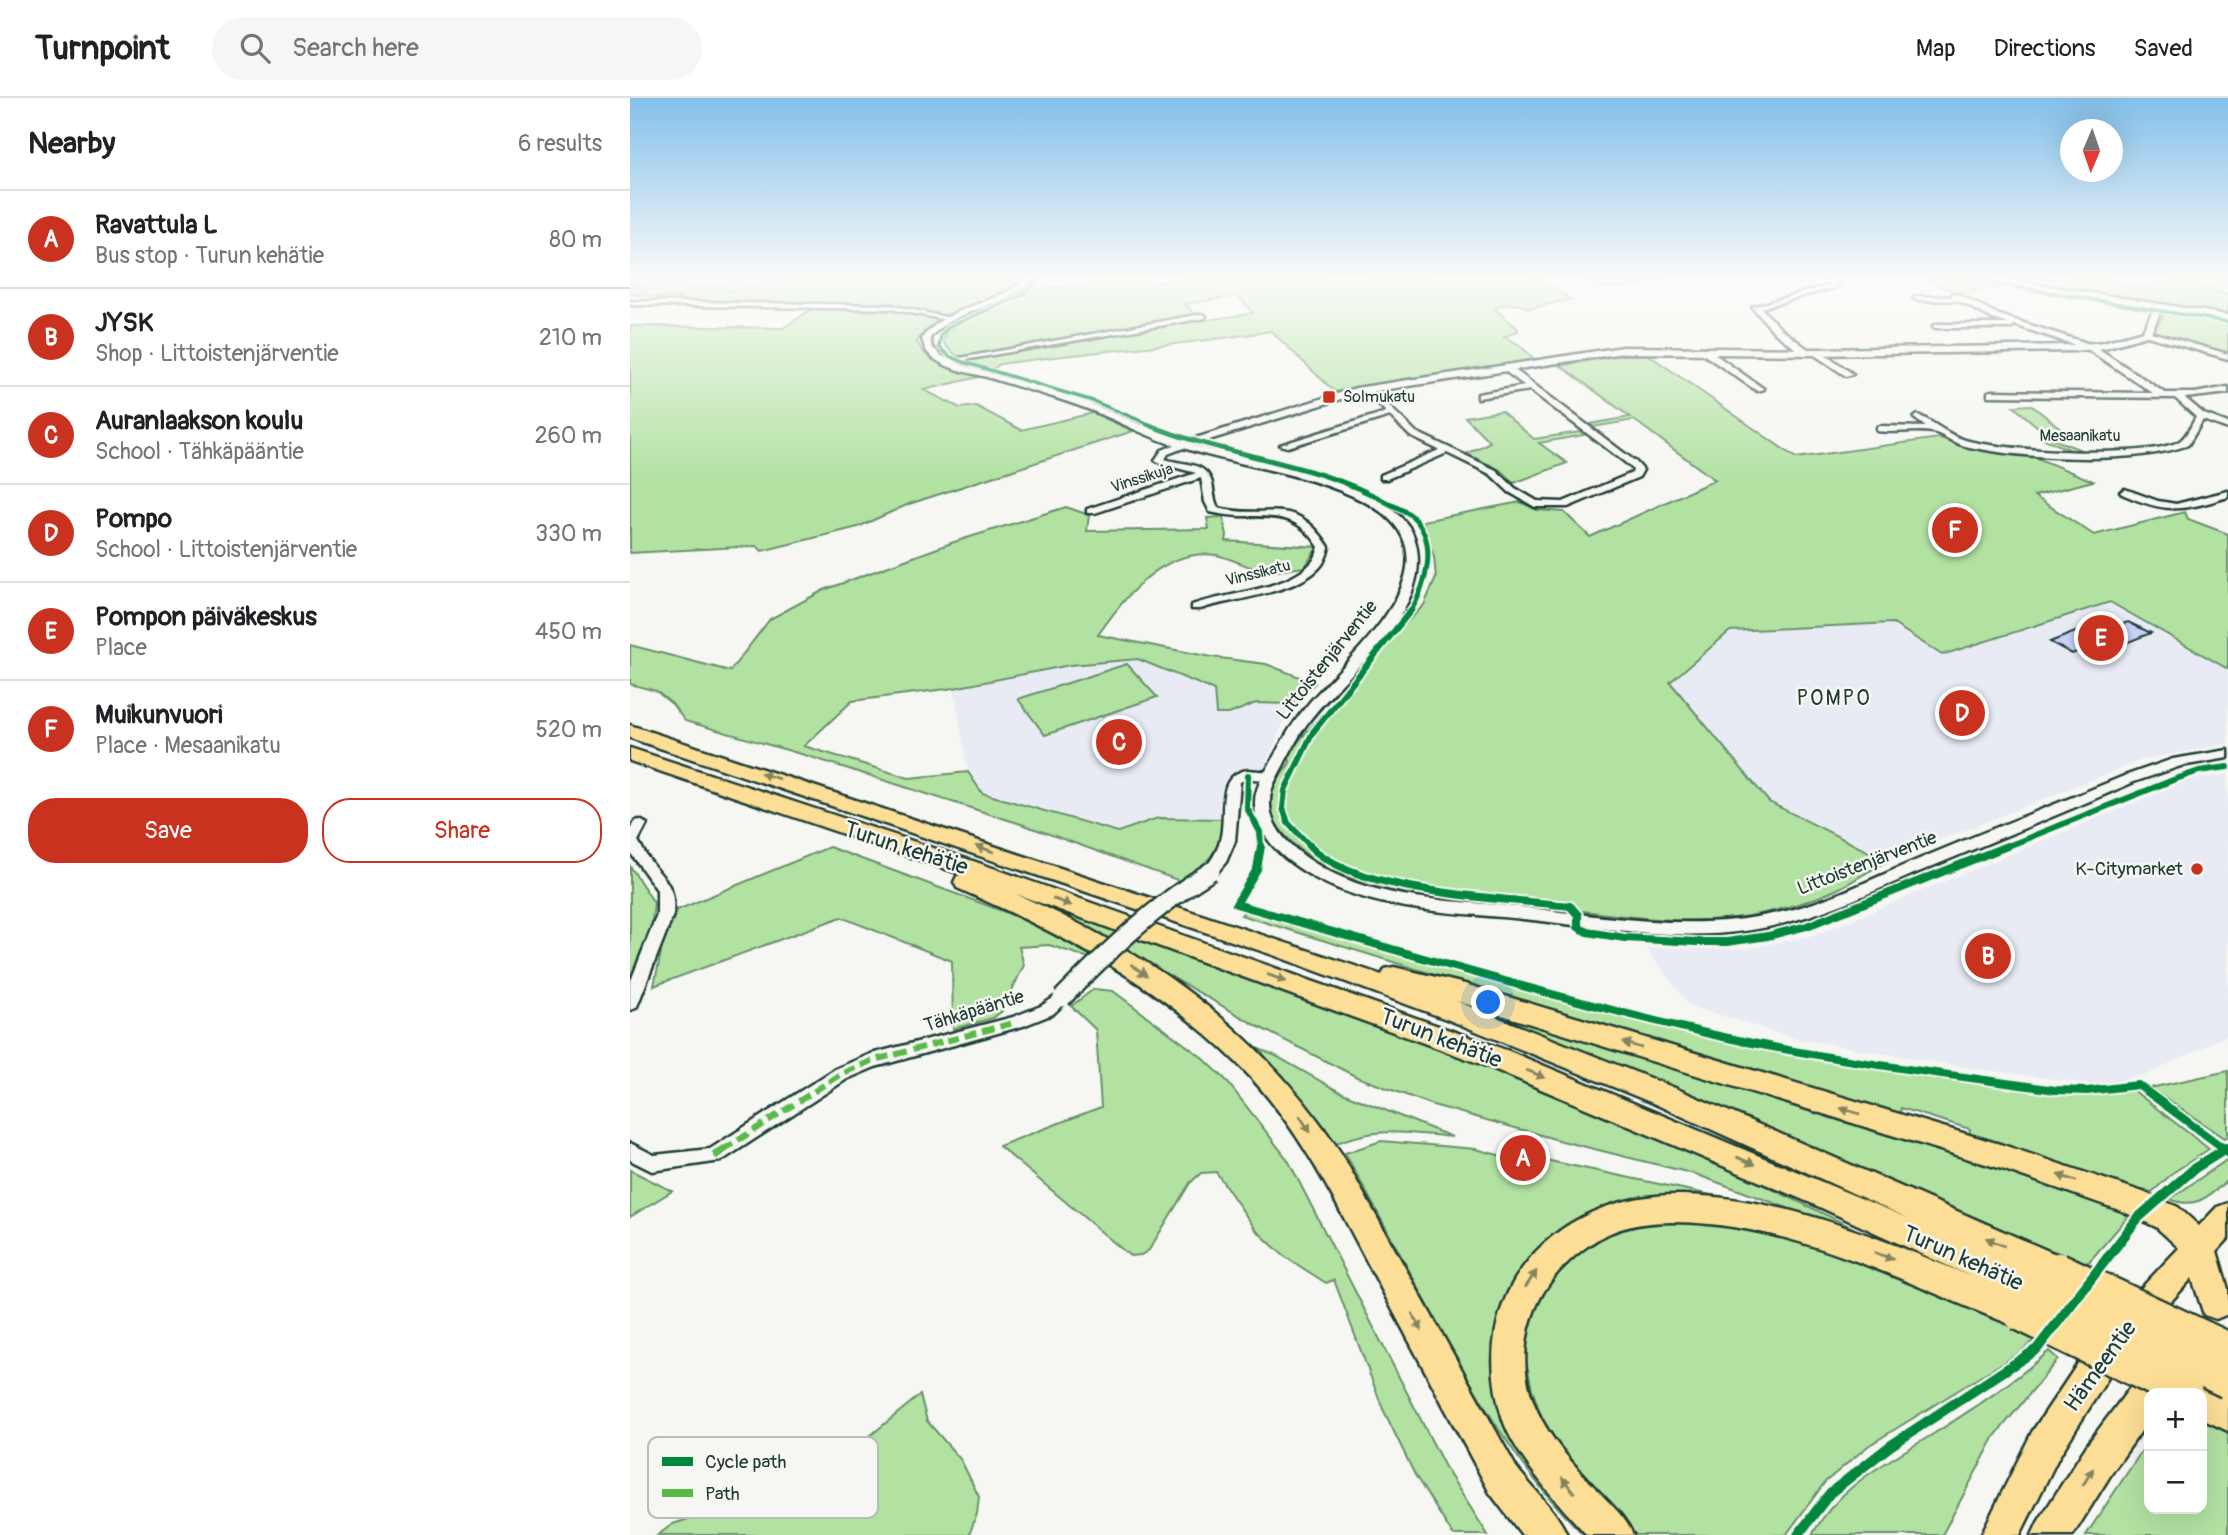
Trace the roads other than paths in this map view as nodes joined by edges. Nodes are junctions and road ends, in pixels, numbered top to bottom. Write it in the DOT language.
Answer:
graph roads {
  1 [pos="928,346"];
  2 [pos="1037,346"];
  3 [pos="1802,346"];
  4 [pos="2087,346"];
  5 [pos="2094,346"];
  6 [pos="2191,346"];
  7 [pos="2090,347"];
  8 [pos="1703,350"];
  9 [pos="1811,352"];
  10 [pos="2228,357"];
  11 [pos="947,362"];
  12 [pos="1508,369"];
  13 [pos="1849,374"];
  14 [pos="1532,387"];
  15 [pos="1368,389"];
  16 [pos="1760,389"];
  17 [pos="2228,390"];
  18 [pos="1991,394"];
  19 [pos="1480,396"];
  20 [pos="2163,396"];
  21 [pos="2177,396"];
  22 [pos="1391,413"];
  23 [pos="2201,416"];
  24 [pos="1918,418"];
  25 [pos="2228,426"];
  26 [pos="1880,429"];
  27 [pos="1936,430"];
  28 [pos="1183,445"];
  29 [pos="1285,445"];
  30 [pos="1447,450"];
  31 [pos="1203,474"];
  32 [pos="1384,477"];
  33 [pos="2125,492"];
  34 [pos="2228,494"];
  35 [pos="1091,511"];
  36 [pos="1196,607"];
  37 [pos="630,731"];
  38 [pos="630,754"];
  39 [pos="2228,754"];
  40 [pos="1271,776"];
  41 [pos="640,824"];
  42 [pos="858,832"];
  43 [pos="1282,949"];
  44 [pos="630,1004"];
  45 [pos="630,1151"];
  46 [pos="2167,1217"];
  47 [pos="2228,1217"];
  48 [pos="2199,1246"];
  49 [pos="2039,1292"];
  50 [pos="2222,1297"];
  51 [pos="2228,1350"];
  52 [pos="2228,1381"];
  53 [pos="2178,1388"];
  54 [pos="2207,1404"];
  55 [pos="2228,1414"];
  56 [pos="1548,1535"];
  57 [pos="1614,1535"];
  58 [pos="2000,1535"];
  59 [pos="2051,1535"];
  1 -- 11 [label="street"];
  2 -- 11 [label="street"];
  3 -- 9 [label="street"];
  4 -- 7 [label="street"];
  5 -- 7 [label="street"];
  6 -- 10 [label="street"];
  7 -- 9 [label="street"];
  7 -- 20 [label="street"];
  8 -- 9 [label="street"];
  8 -- 12 [label="street"];
  8 -- 16 [label="street"];
  9 -- 13 [label="street"];
  11 -- 28 [label="street, Littoistenjärventie"];
  12 -- 14 [label="street"];
  12 -- 15 [label="street"];
  14 -- 19 [label="street"];
  14 -- 30 [label="street"];
  15 -- 22 [label="street"];
  15 -- 28 [label="street"];
  17 -- 21 [label="street"];
  18 -- 20 [label="street"];
  20 -- 21 [label="street"];
  21 -- 23 [label="street"];
  22 -- 29 [label="street"];
  22 -- 30 [label="street"];
  23 -- 25 [label="street"];
  23 -- 27 [label="street, Mesaanikatu"];
  24 -- 27 [label="street, Mesaanikatu"];
  26 -- 27 [label="street"];
  28 -- 31 [label="street"];
  28 -- 40 [label="street, Littoistenjärventie"];
  30 -- 32 [label="street"];
  31 -- 35 [label="street, Vinssikuja"];
  31 -- 36 [label="street, Vinssikatu"];
  33 -- 34 [label="street"];
  43 -- 37 [label="highway, Turun kehätie, one-way"];
  38 -- 42 [label="highway, Turun kehätie"];
  39 -- 40 [label="street, Littoistenjärventie"];
  40 -- 45 [label="street, Tähkäpääntie, bridge"];
  41 -- 44 [label="street"];
  42 -- 49 [label="highway, Turun kehätie, one-way"];
  42 -- 56 [label="highway, one-way"];
  46 -- 43 [label="highway, one-way"];
  49 -- 43 [label="highway, Turun kehätie, one-way"];
  46 -- 48 [label="highway"];
  47 -- 48 [label="highway, Hämeentie"];
  48 -- 50 [label="highway"];
  48 -- 58 [label="highway, Hämeentie"];
  49 -- 51 [label="highway, Turun kehätie, bridge"];
  49 -- 52 [label="highway, Turun kehätie, bridge"];
  49 -- 53 [label="highway, bridge"];
  57 -- 49 [label="highway, one-way"];
  59 -- 50 [label="highway, one-way"];
  54 -- 55 [label="highway"];
}
